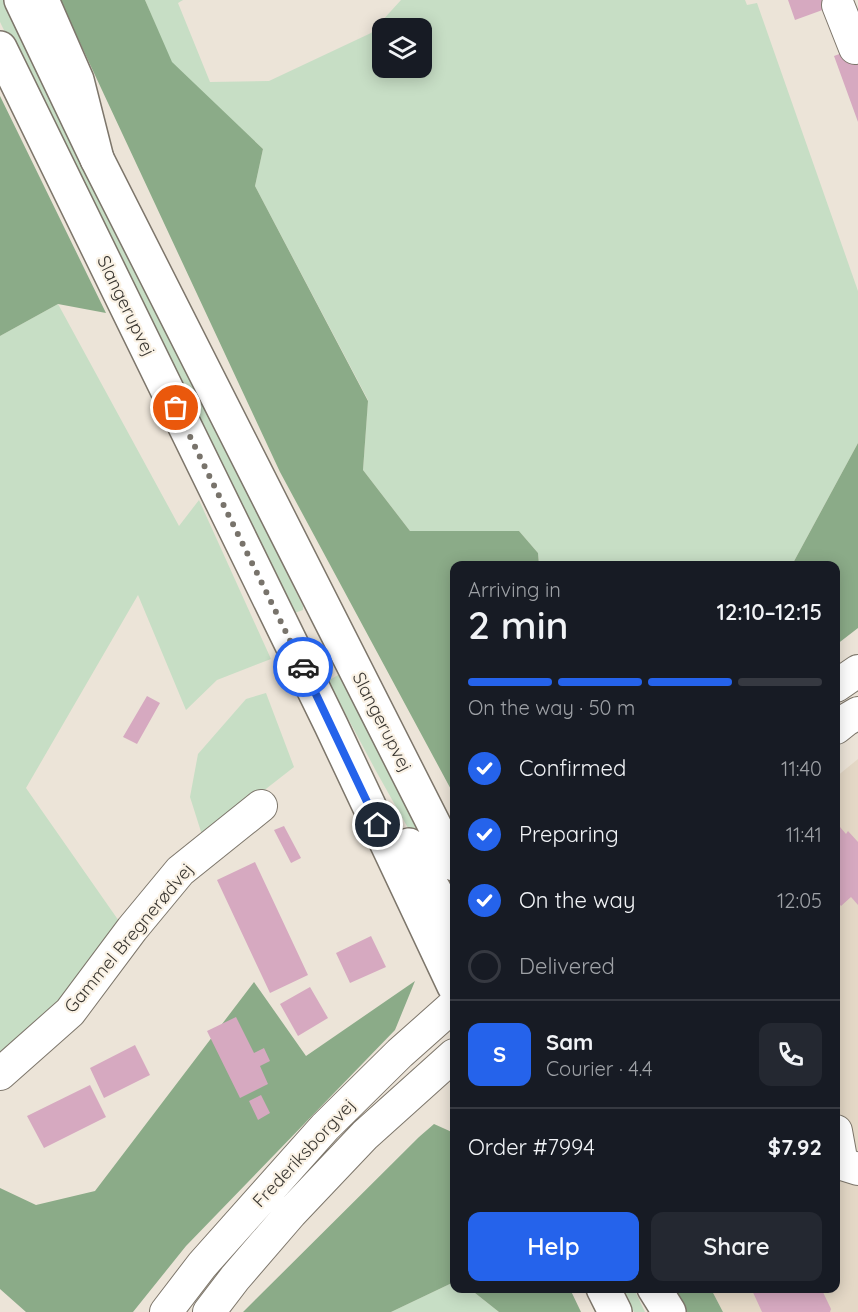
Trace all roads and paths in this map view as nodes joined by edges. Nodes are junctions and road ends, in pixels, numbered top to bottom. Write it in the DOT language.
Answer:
graph roads {
  1 [pos="21,0"];
  2 [pos="42,0"];
  3 [pos="838,4"];
  4 [pos="0,48"];
  5 [pos="855,48"];
  6 [pos="97,159"];
  7 [pos="858,671"];
  8 [pos="840,683"];
  9 [pos="858,713"];
  10 [pos="331,725"];
  11 [pos="840,725"];
  12 [pos="261,806"];
  13 [pos="450,856"];
  14 [pos="450,918"];
  15 [pos="450,978"];
  16 [pos="450,1008"];
  17 [pos="450,1059"];
  18 [pos="0,1074"];
  19 [pos="840,1153"];
  20 [pos="858,1169"];
  21 [pos="606,1293"];
  22 [pos="658,1293"];
  23 [pos="664,1293"];
  24 [pos="166,1312"];
  25 [pos="208,1312"];
  26 [pos="615,1312"];
  27 [pos="671,1312"];
  1 -- 6 [label="main road, Slangerupvej"];
  2 -- 6 [label="main road"];
  3 -- 5 [label="street"];
  4 -- 10 [label="main road, Slangerupvej"];
  6 -- 13 [label="main road, Slangerupvej"];
  7 -- 8 [label="street"];
  9 -- 11 [label="street"];
  10 -- 14 [label="main road"];
  10 -- 15 [label="main road, Slangerupvej"];
  12 -- 18 [label="street, Gammel Bregnerødvej"];
  16 -- 24 [label="street, Frederiksborgvej"];
  17 -- 25 [label="street, Frederiksborgvej"];
  19 -- 20 [label="street"];
  21 -- 26 [label="main road"];
  22 -- 27 [label="main road"];
  23 -- 27 [label="main road"];
}
